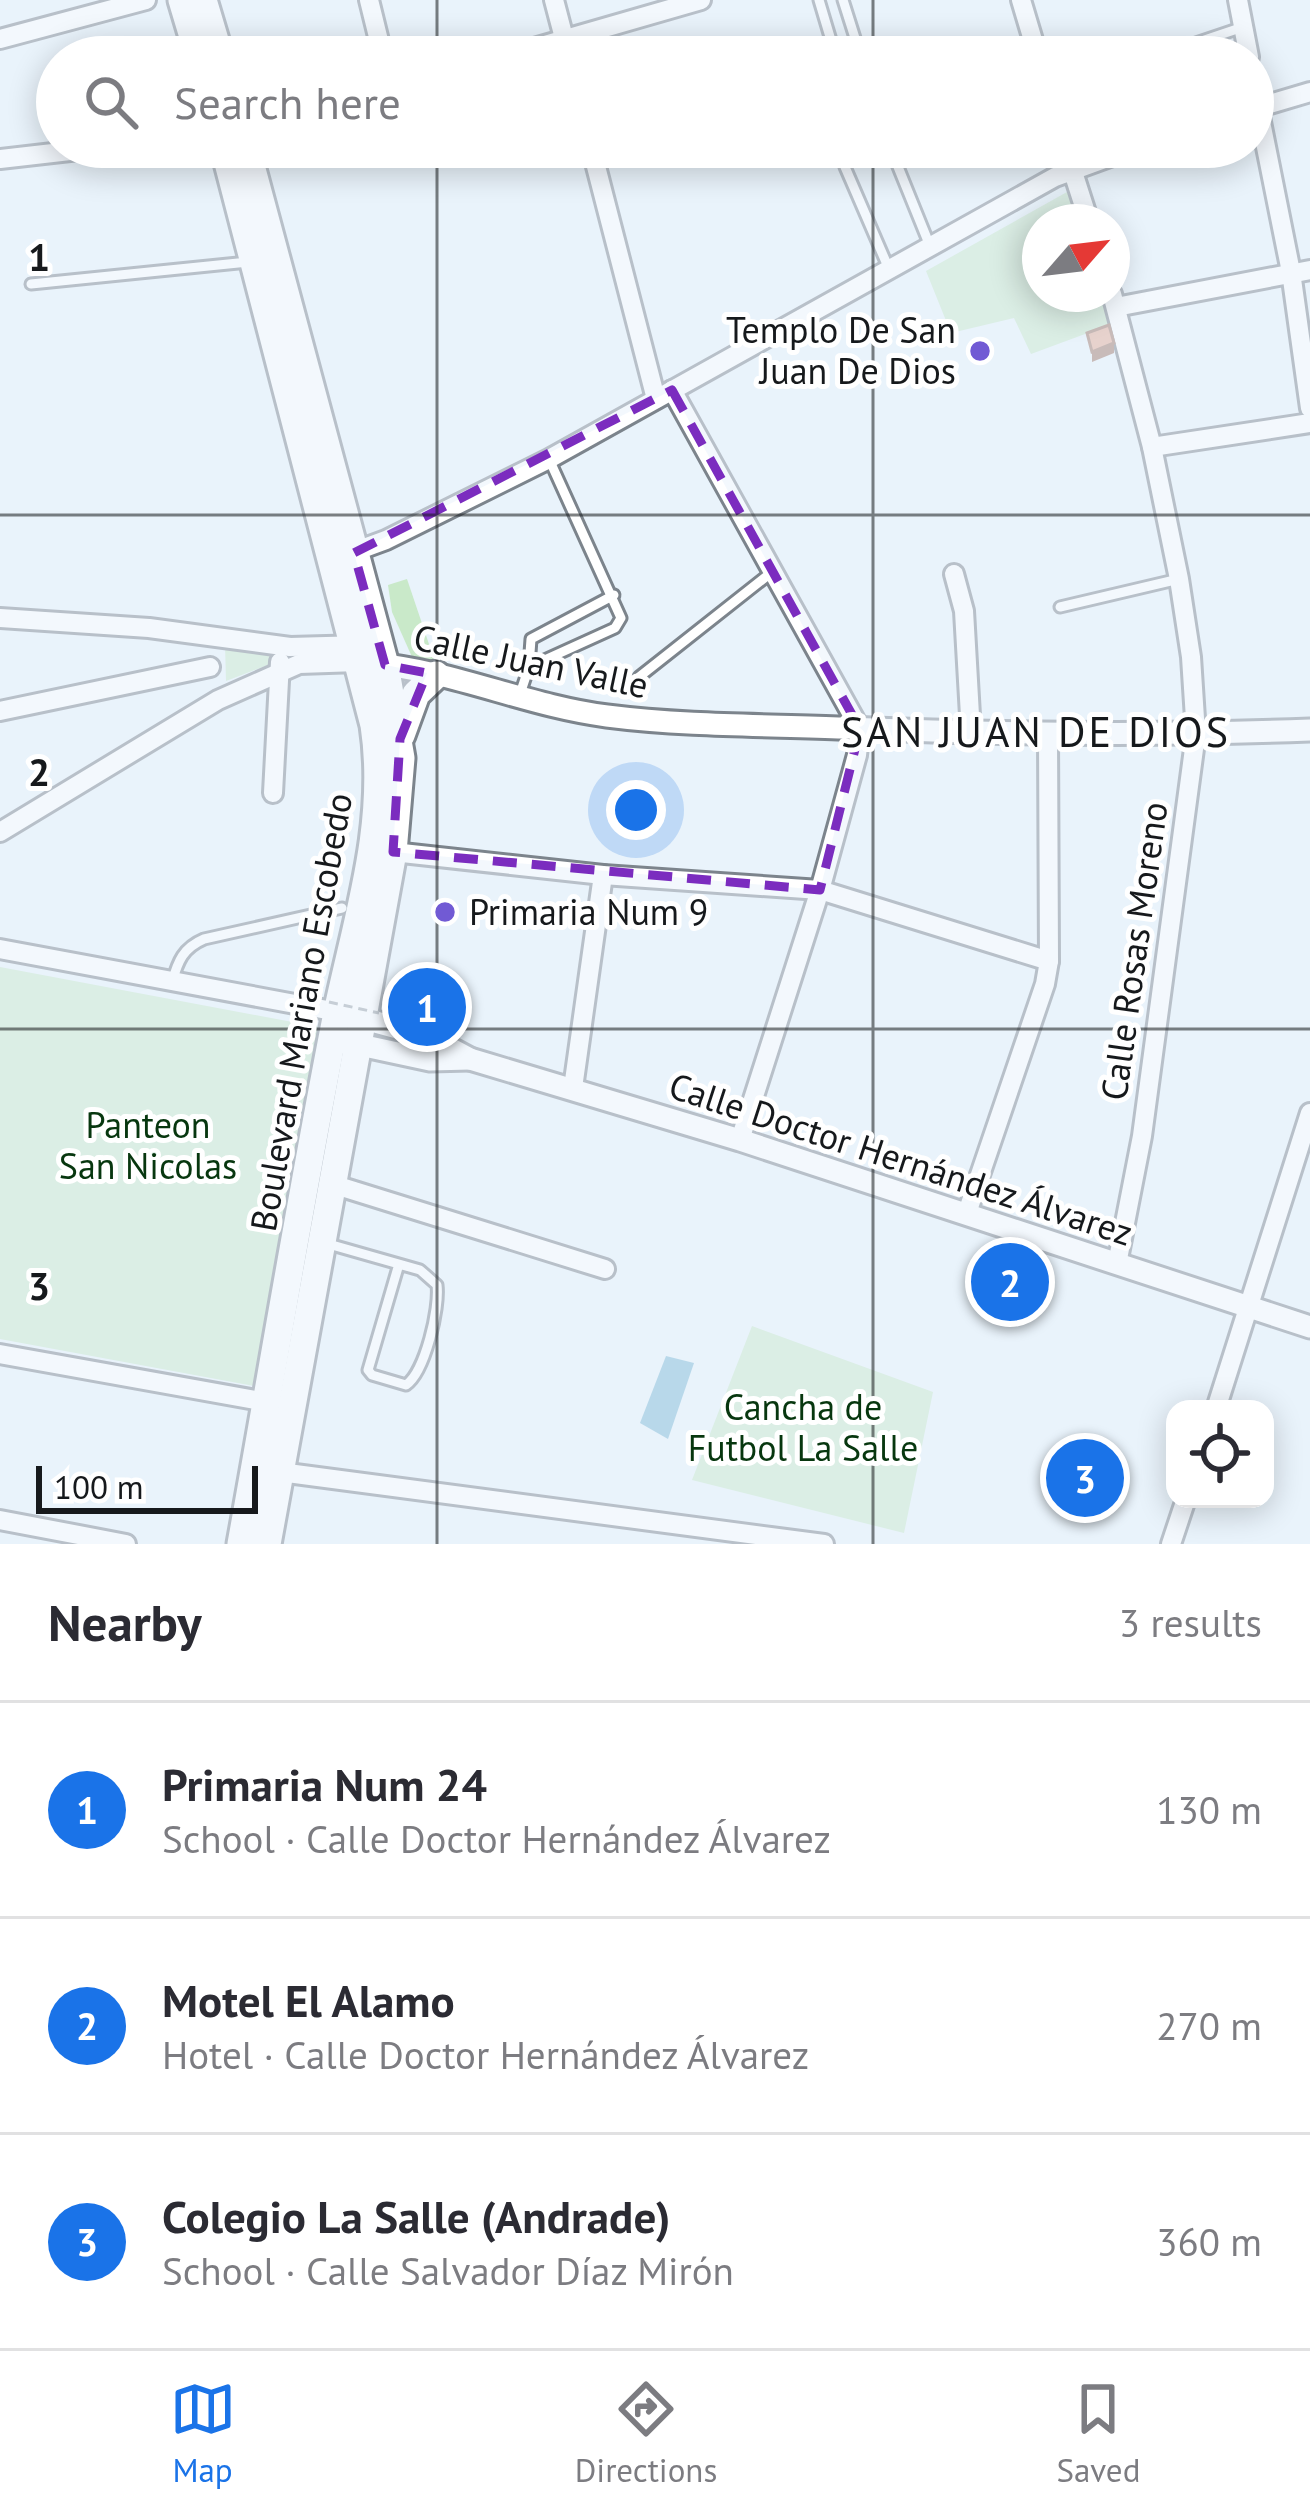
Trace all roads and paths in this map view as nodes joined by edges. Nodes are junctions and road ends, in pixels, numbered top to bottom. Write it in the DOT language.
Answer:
graph roads {
  1 [pos="63,0"];
  2 [pos="146,0"];
  3 [pos="182,0"];
  4 [pos="203,0"];
  5 [pos="369,0"];
  6 [pos="554,0"];
  7 [pos="700,0"];
  8 [pos="819,0"];
  9 [pos="843,0"];
  10 [pos="1021,0"];
  11 [pos="1238,0"];
  12 [pos="68,21"];
  13 [pos="1243,26"];
  14 [pos="193,36"];
  15 [pos="214,36"];
  16 [pos="378,36"];
  17 [pos="563,36"];
  18 [pos="600,36"];
  19 [pos="830,36"];
  20 [pos="854,36"];
  21 [pos="1032,36"];
  22 [pos="1214,36"];
  23 [pos="1245,36"];
  24 [pos="0,39"];
  25 [pos="1310,92"];
  26 [pos="1274,102"];
  27 [pos="36,155"];
  28 [pos="0,159"];
  29 [pos="229,168"];
  30 [pos="251,168"];
  31 [pos="598,168"];
  32 [pos="845,168"];
  33 [pos="898,168"];
  34 [pos="1078,168"];
  35 [pos="1272,168"];
  36 [pos="1072,170"];
  37 [pos="1082,204"];
  38 [pos="930,246"];
  39 [pos="253,261"];
  40 [pos="890,269"];
  41 [pos="1300,271"];
  42 [pos="31,284"];
  43 [pos="1130,298"];
  44 [pos="1117,312"];
  45 [pos="664,395"];
  46 [pos="1310,408"];
  47 [pos="1310,423"];
  48 [pos="1152,447"];
  49 [pos="549,459"];
  50 [pos="342,556"];
  51 [pos="772,572"];
  52 [pos="954,574"];
  53 [pos="1179,578"];
  54 [pos="614,596"];
  55 [pos="1060,607"];
  56 [pos="0,618"];
  57 [pos="204,635"];
  58 [pos="278,645"];
  59 [pos="369,654"];
  60 [pos="210,667"];
  61 [pos="529,668"];
  62 [pos="280,670"];
  63 [pos="436,675"];
  64 [pos="639,677"];
  65 [pos="519,698"];
  66 [pos="218,700"];
  67 [pos="0,711"];
  68 [pos="860,729"];
  69 [pos="1310,730"];
  70 [pos="970,733"];
  71 [pos="1048,734"];
  72 [pos="1196,734"];
  73 [pos="400,739"];
  74 [pos="273,793"];
  75 [pos="0,832"];
  76 [pos="393,852"];
  77 [pos="603,875"];
  78 [pos="820,890"];
  79 [pos="342,908"];
  80 [pos="0,949"];
  81 [pos="1049,961"];
  82 [pos="172,982"];
  83 [pos="350,1022"];
  84 [pos="573,1088"];
  85 [pos="1310,1113"];
  86 [pos="740,1139"];
  87 [pos="332,1184"];
  88 [pos="967,1213"];
  89 [pos="322,1242"];
  90 [pos="399,1264"];
  91 [pos="1117,1264"];
  92 [pos="605,1269"];
  93 [pos="1250,1309"];
  94 [pos="1310,1327"];
  95 [pos="0,1354"];
  96 [pos="1219,1400"];
  97 [pos="267,1402"];
  98 [pos="280,1472"];
  99 [pos="1183,1508"];
  100 [pos="0,1520"];
  101 [pos="745,1539"];
  102 [pos="126,1544"];
  103 [pos="241,1544"];
  104 [pos="267,1544"];
  105 [pos="824,1544"];
  106 [pos="1171,1544"];
  1 -- 12 [label="street"];
  2 -- 12 [label="street"];
  3 -- 14 [label="main road"];
  4 -- 15 [label="main road"];
  5 -- 16 [label="street"];
  6 -- 17 [label="street"];
  7 -- 18 [label="street"];
  8 -- 19 [label="lane"];
  9 -- 20 [label="lane"];
  10 -- 21 [label="street"];
  11 -- 13 [label="street"];
  12 -- 24 [label="street"];
  13 -- 22 [label="lane"];
  13 -- 23 [label="street"];
  25 -- 26 [label="street"];
  27 -- 28 [label="street"];
  29 -- 39 [label="main road, Boulevard Mariano Escobedo"];
  30 -- 50 [label="main road, Boulevard Mariano Escobedo"];
  31 -- 45 [label="street"];
  32 -- 40 [label="lane"];
  33 -- 38 [label="lane"];
  34 -- 36 [label="street"];
  35 -- 41 [label="street"];
  36 -- 37 [label="street"];
  36 -- 38 [label="street"];
  38 -- 40 [label="street"];
  39 -- 42 [label="lane"];
  39 -- 50 [label="main road, Boulevard Mariano Escobedo"];
  40 -- 45 [label="street"];
  41 -- 43 [label="street"];
  41 -- 46 [label="street"];
  44 -- 48 [label="street, Calle Rosas Moreno"];
  45 -- 49 [label="street"];
  45 -- 51 [label="street"];
  47 -- 48 [label="street"];
  48 -- 53 [label="street, Calle Rosas Moreno"];
  49 -- 50 [label="street"];
  49 -- 54 [label="lane"];
  50 -- 59 [label="main road, Boulevard Mariano Escobedo"];
  51 -- 64 [label="lane"];
  51 -- 68 [label="street"];
  52 -- 70 [label="street"];
  53 -- 55 [label="lane"];
  53 -- 72 [label="street, Calle Rosas Moreno"];
  54 -- 61 [label="lane"];
  54 -- 61 [label="lane"];
  56 -- 57 [label="street"];
  57 -- 58 [label="street"];
  57 -- 60 [label="street"];
  58 -- 59 [label="street"];
  58 -- 62 [label="street"];
  59 -- 62 [label="street, Calle Juan Valle"];
  59 -- 63 [label="street, Calle Juan Valle"];
  59 -- 73 [label="main road, Boulevard Mariano Escobedo"];
  59 -- 83 [label="main road, Boulevard Mariano Escobedo"];
  60 -- 66 [label="street"];
  60 -- 67 [label="street"];
  61 -- 65 [label="lane"];
  62 -- 66 [label="street, Calle Juan Valle"];
  62 -- 74 [label="street"];
  63 -- 65 [label="street, Calle Juan Valle"];
  63 -- 73 [label="main road"];
  65 -- 68 [label="street, Calle Juan Valle"];
  66 -- 75 [label="street, Calle Juan Valle"];
  68 -- 70 [label="street, Calle Juan Valle"];
  68 -- 78 [label="street"];
  69 -- 72 [label="street, Calle Juan Valle"];
  70 -- 71 [label="street, Calle Juan Valle"];
  71 -- 72 [label="street, Calle Juan Valle"];
  71 -- 81 [label="street"];
  72 -- 91 [label="street, Calle Rosas Moreno"];
  73 -- 76 [label="main road, Boulevard Mariano Escobedo"];
  76 -- 77 [label="street"];
  76 -- 83 [label="main road, Boulevard Mariano Escobedo"];
  77 -- 78 [label="street"];
  77 -- 84 [label="street"];
  78 -- 81 [label="street"];
  78 -- 86 [label="street"];
  79 -- 82 [label="lane"];
  80 -- 82 [label="street, Calle Doctor Hernández Álvarez"];
  81 -- 88 [label="street"];
  82 -- 83 [label="street, Calle Doctor Hernández Álvarez"];
  83 -- 84 [label="street, Calle Doctor Hernández Álvarez"];
  83 -- 87 [label="main road, Boulevard Mariano Escobedo"];
  83 -- 97 [label="main road, Boulevard Mariano Escobedo"];
  84 -- 86 [label="street, Calle Doctor Hernández Álvarez"];
  85 -- 93 [label="street"];
  86 -- 88 [label="street, Calle Doctor Hernández Álvarez"];
  87 -- 89 [label="main road, Boulevard Mariano Escobedo"];
  87 -- 92 [label="street"];
  88 -- 91 [label="street, Calle Doctor Hernández Álvarez"];
  89 -- 90 [label="lane"];
  89 -- 98 [label="main road, Boulevard Mariano Escobedo"];
  90 -- 90 [label="lane"];
  91 -- 93 [label="street, Calle Doctor Hernández Álvarez"];
  93 -- 94 [label="street, Calle Doctor Hernández Álvarez"];
  93 -- 96 [label="street"];
  95 -- 97 [label="street"];
  97 -- 103 [label="main road, Boulevard Mariano Escobedo"];
  98 -- 101 [label="street"];
  98 -- 104 [label="main road, Boulevard Mariano Escobedo"];
  99 -- 106 [label="street"];
  100 -- 102 [label="street"];
  101 -- 105 [label="street"];
}
